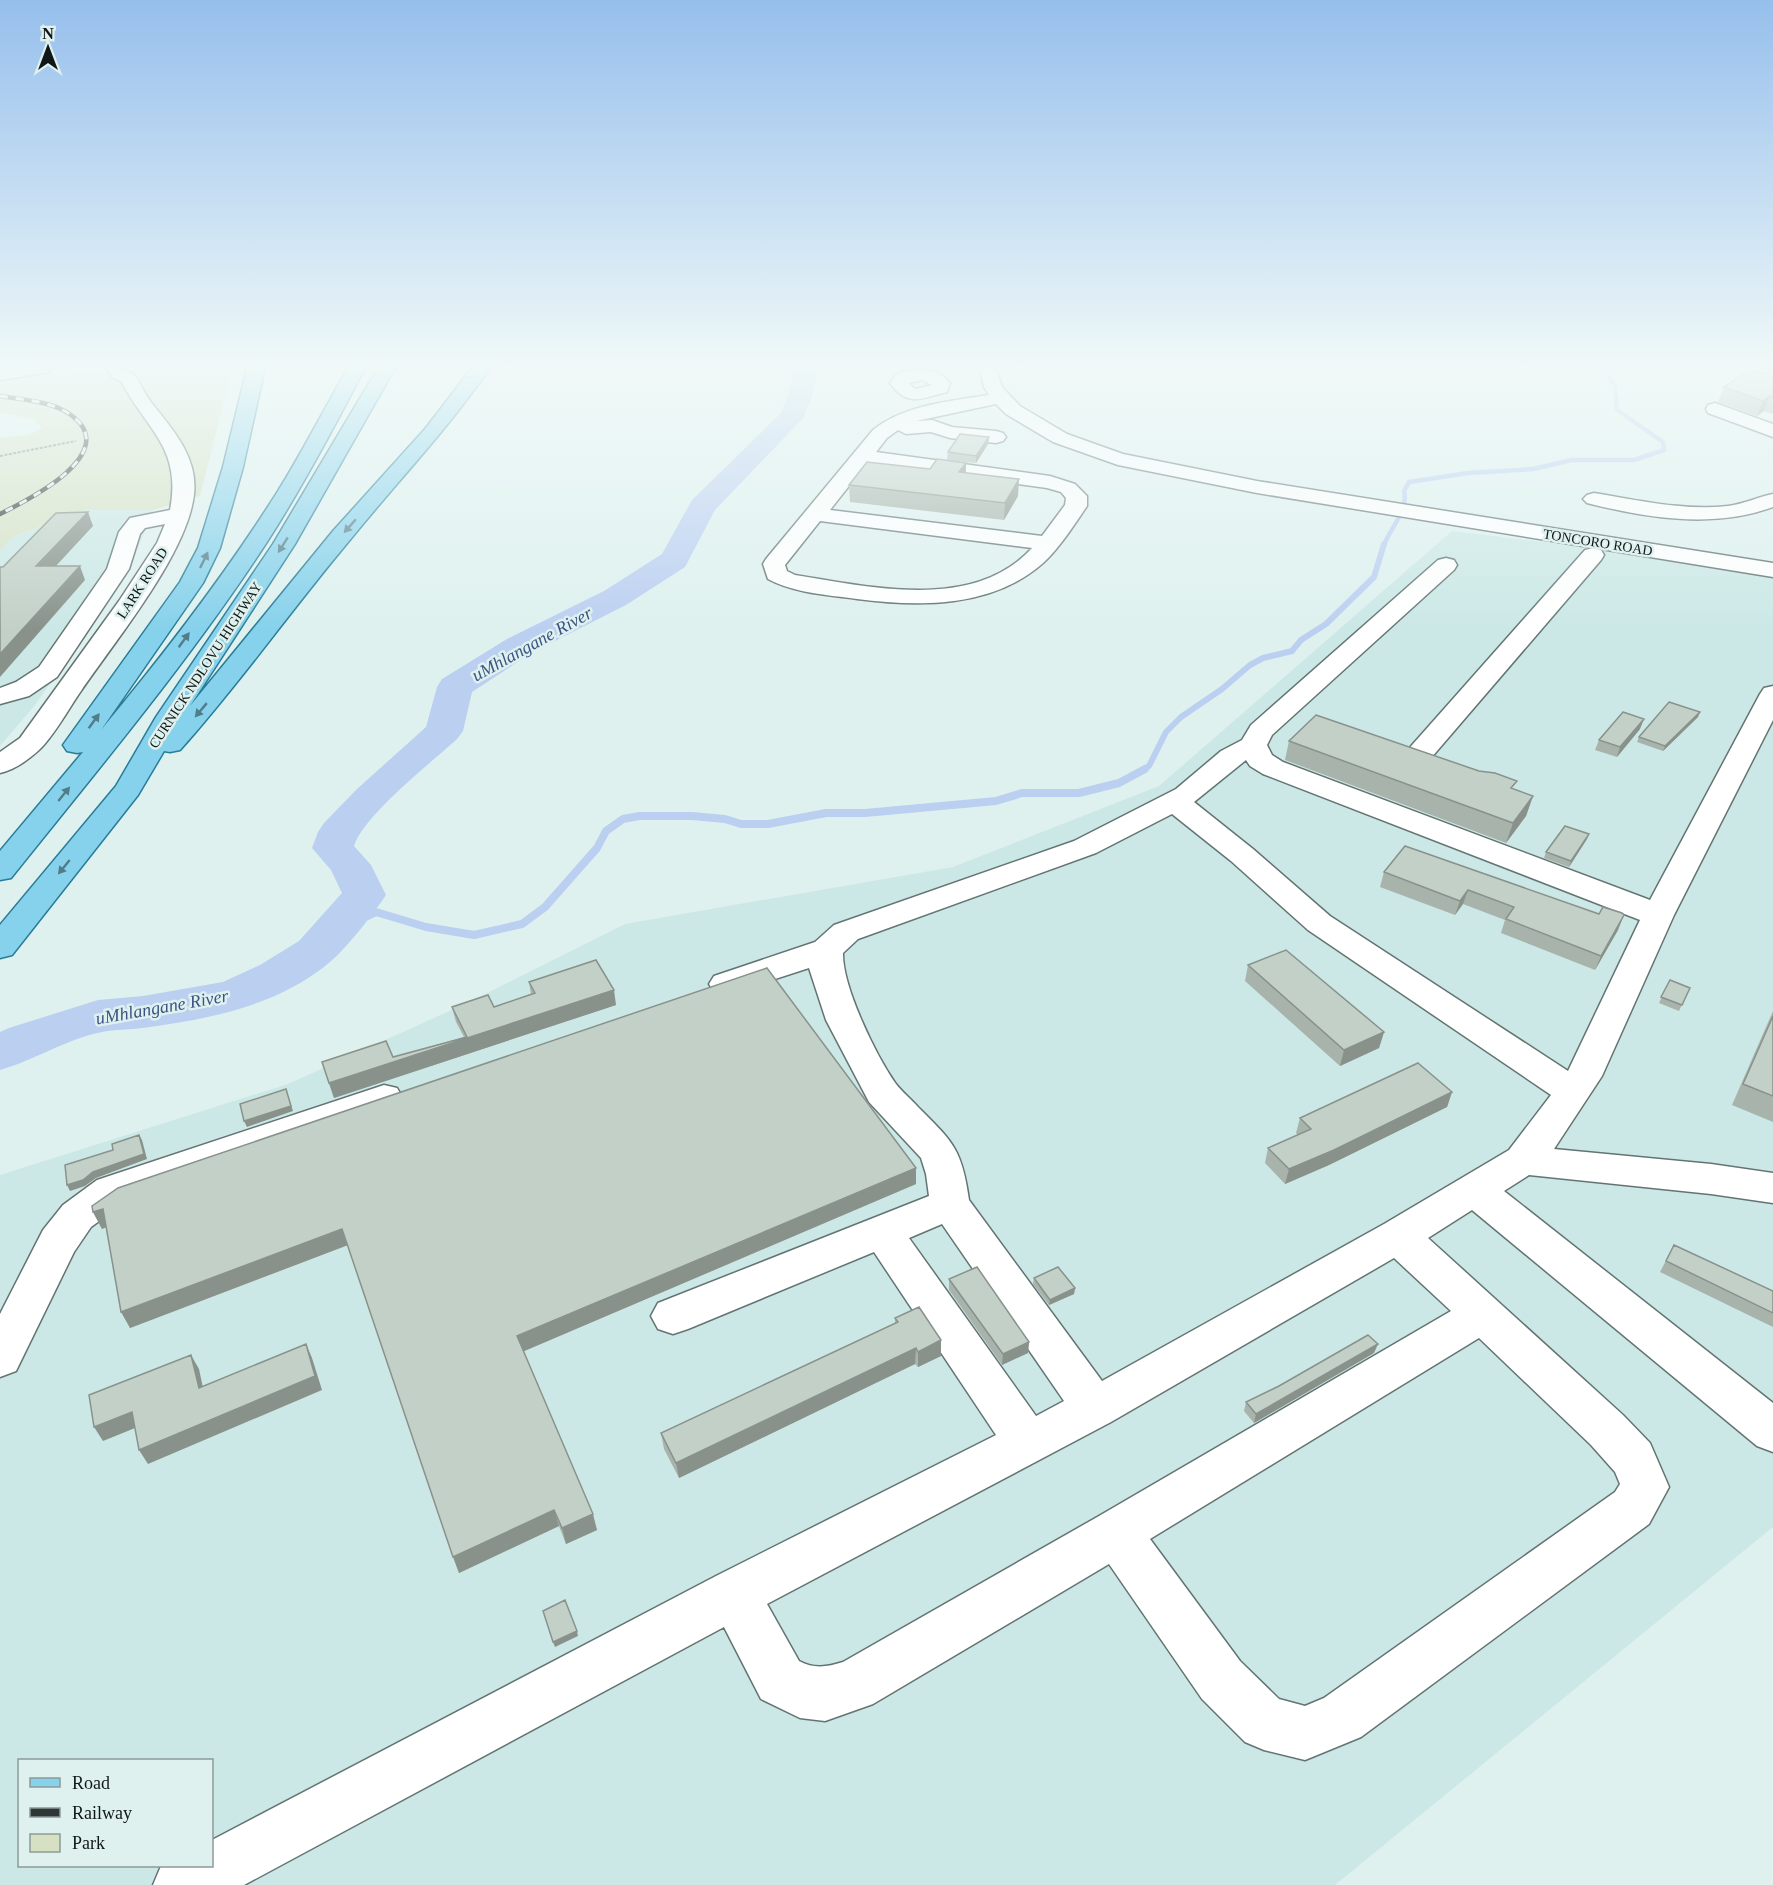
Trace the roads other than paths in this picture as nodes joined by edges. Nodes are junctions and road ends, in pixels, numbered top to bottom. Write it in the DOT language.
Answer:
graph roads {
  1 [pos="179,456"];
  2 [pos="234,456"];
  3 [pos="307,456"];
  4 [pos="335,456"];
  5 [pos="410,456"];
  6 [pos="861,456"];
  7 [pos="1110,456"];
  8 [pos="1594,500"];
  9 [pos="1773,500"];
  10 [pos="814,514"];
  11 [pos="180,515"];
  12 [pos="1046,543"];
  13 [pos="1593,555"];
  14 [pos="1446,565"];
  15 [pos="1773,570"];
  16 [pos="1773,694"];
  17 [pos="0,696"];
  18 [pos="1281,712"];
  19 [pos="1315,724"];
  20 [pos="1252,745"];
  21 [pos="0,765"];
  22 [pos="1444,769"];
  23 [pos="128,789"];
  24 [pos="1174,801"];
  25 [pos="0,855"];
  26 [pos="0,872"];
  27 [pos="1658,915"];
  28 [pos="0,947"];
  29 [pos="827,950"];
  30 [pos="693,995"];
  31 [pos="412,1088"];
  32 [pos="1572,1091"];
  33 [pos="1523,1160"];
  34 [pos="1773,1188"];
  35 [pos="1475,1190"];
  36 [pos="950,1204"];
  37 [pos="882,1232"];
  38 [pos="1398,1236"];
  39 [pos="1483,1314"];
  40 [pos="673,1316"];
  41 [pos="0,1358"];
  42 [pos="1095,1408"];
  43 [pos="1773,1431"];
  44 [pos="1028,1443"];
  45 [pos="1116,1533"];
  46 [pos="734,1594"];
  47 [pos="182,1885"];
  1 -- 11 [label="street, LARK ROAD"];
  25 -- 2 [label="main road, one-way"];
  26 -- 3 [label="main road, CURNICK NDLOVU HIGHWAY, one-way"];
  4 -- 23 [label="main road, CURNICK NDLOVU HIGHWAY, one-way"];
  5 -- 23 [label="main road, one-way"];
  6 -- 10 [label="street"];
  6 -- 12 [label="street"];
  7 -- 15 [label="street, TONCORO ROAD"];
  8 -- 9 [label="street"];
  10 -- 12 [label="street"];
  10 -- 12 [label="street"];
  11 -- 17 [label="street"];
  11 -- 21 [label="street, LARK ROAD"];
  13 -- 22 [label="street"];
  14 -- 18 [label="street"];
  16 -- 27 [label="street"];
  18 -- 19 [label="street"];
  18 -- 20 [label="street"];
  20 -- 24 [label="street"];
  20 -- 27 [label="street"];
  23 -- 28 [label="main road, CURNICK NDLOVU HIGHWAY, one-way"];
  24 -- 29 [label="street"];
  24 -- 32 [label="street"];
  27 -- 32 [label="street"];
  29 -- 30 [label="street"];
  29 -- 36 [label="street"];
  31 -- 41 [label="street"];
  32 -- 33 [label="street"];
  33 -- 34 [label="street"];
  33 -- 35 [label="street"];
  35 -- 38 [label="street"];
  35 -- 43 [label="street"];
  36 -- 37 [label="street"];
  36 -- 42 [label="street"];
  37 -- 40 [label="street"];
  37 -- 44 [label="street"];
  38 -- 39 [label="street"];
  38 -- 42 [label="street"];
  39 -- 45 [label="street"];
  39 -- 45 [label="street"];
  42 -- 44 [label="street"];
  44 -- 46 [label="street"];
  45 -- 46 [label="street"];
  46 -- 47 [label="street"];
}
